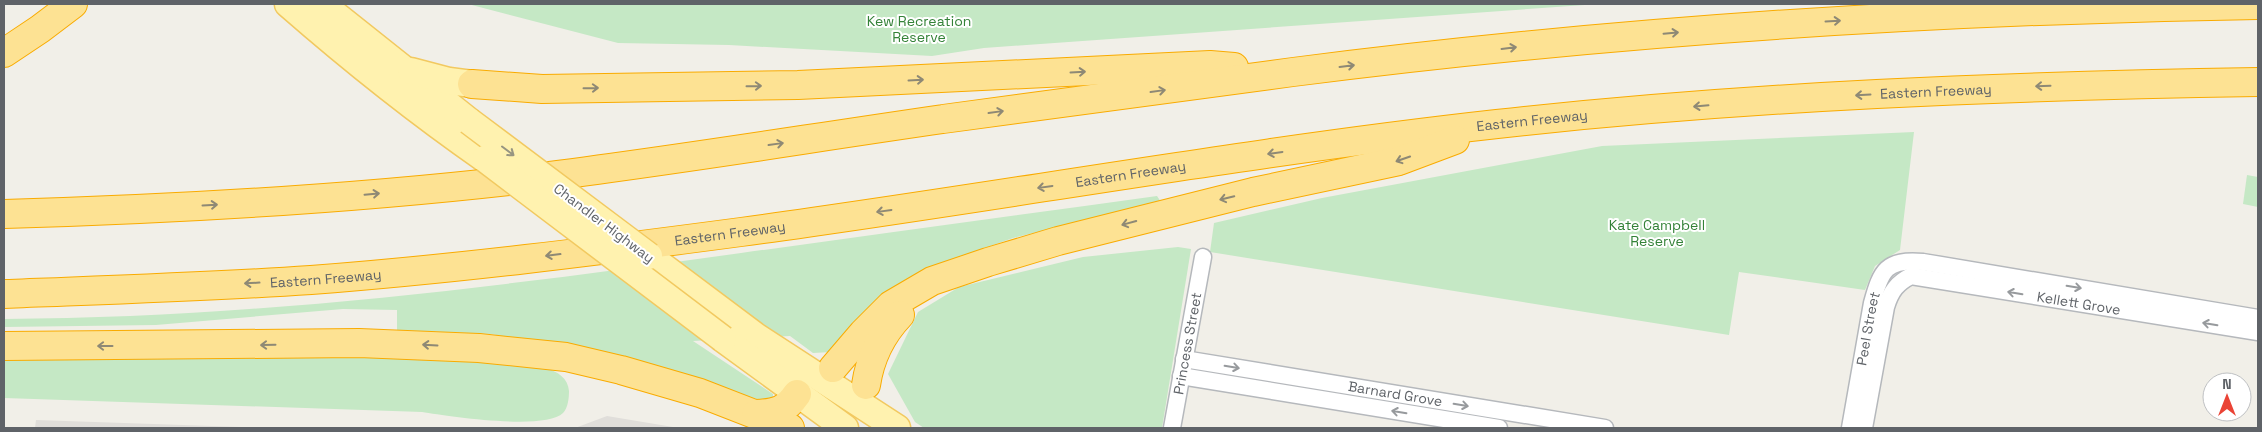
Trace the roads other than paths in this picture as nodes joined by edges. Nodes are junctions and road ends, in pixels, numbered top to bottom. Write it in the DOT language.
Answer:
graph roads {
  1 [pos="73,4"];
  2 [pos="288,4"];
  3 [pos="322,4"];
  4 [pos="2258,5"];
  5 [pos="4,53"];
  6 [pos="1299,72"];
  7 [pos="2258,82"];
  8 [pos="469,110"];
  9 [pos="1498,124"];
  10 [pos="485,159"];
  11 [pos="4,214"];
  12 [pos="1203,257"];
  13 [pos="1923,262"];
  14 [pos="961,270"];
  15 [pos="1901,281"];
  16 [pos="4,294"];
  17 [pos="2258,318"];
  18 [pos="2258,332"];
  19 [pos="4,346"];
  20 [pos="1184,359"];
  21 [pos="827,374"];
  22 [pos="1181,376"];
  23 [pos="797,394"];
  24 [pos="867,397"];
  25 [pos="756,414"];
  26 [pos="790,428"];
  27 [pos="845,428"];
  28 [pos="897,428"];
  29 [pos="1172,428"];
  30 [pos="1499,428"];
  31 [pos="1605,428"];
  32 [pos="1850,428"];
  33 [pos="1864,428"];
  1 -- 5 [label="highway"];
  2 -- 10 [label="main road, Chandler Highway"];
  3 -- 8 [label="main road"];
  6 -- 4 [label="highway, one-way"];
  8 -- 6 [label="highway, one-way"];
  11 -- 6 [label="highway, one-way"];
  7 -- 9 [label="highway, Eastern Freeway, one-way"];
  8 -- 10 [label="main road"];
  8 -- 21 [label="main road, Chandler Highway, one-way, bridge"];
  9 -- 14 [label="highway, one-way"];
  9 -- 16 [label="highway, Eastern Freeway, one-way"];
  10 -- 23 [label="main road, Chandler Highway, bridge"];
  12 -- 20 [label="street, Princess Street"];
  13 -- 17 [label="street, Kellett Grove, one-way"];
  13 -- 32 [label="street, Peel Street"];
  14 -- 21 [label="highway"];
  14 -- 24 [label="highway"];
  18 -- 15 [label="street, Kellett Grove, one-way"];
  15 -- 33 [label="street, Peel Street"];
  25 -- 19 [label="highway, one-way"];
  20 -- 22 [label="street, Princess Street"];
  20 -- 31 [label="street, Barnard Grove, one-way"];
  21 -- 23 [label="main road"];
  21 -- 24 [label="main road, Chandler Highway"];
  22 -- 29 [label="street, Princess Street"];
  30 -- 22 [label="street, Barnard Grove, one-way"];
  23 -- 25 [label="highway"];
  23 -- 27 [label="main road, Chandler Highway"];
  24 -- 28 [label="main road, Chandler Highway"];
  25 -- 26 [label="highway"];
}
